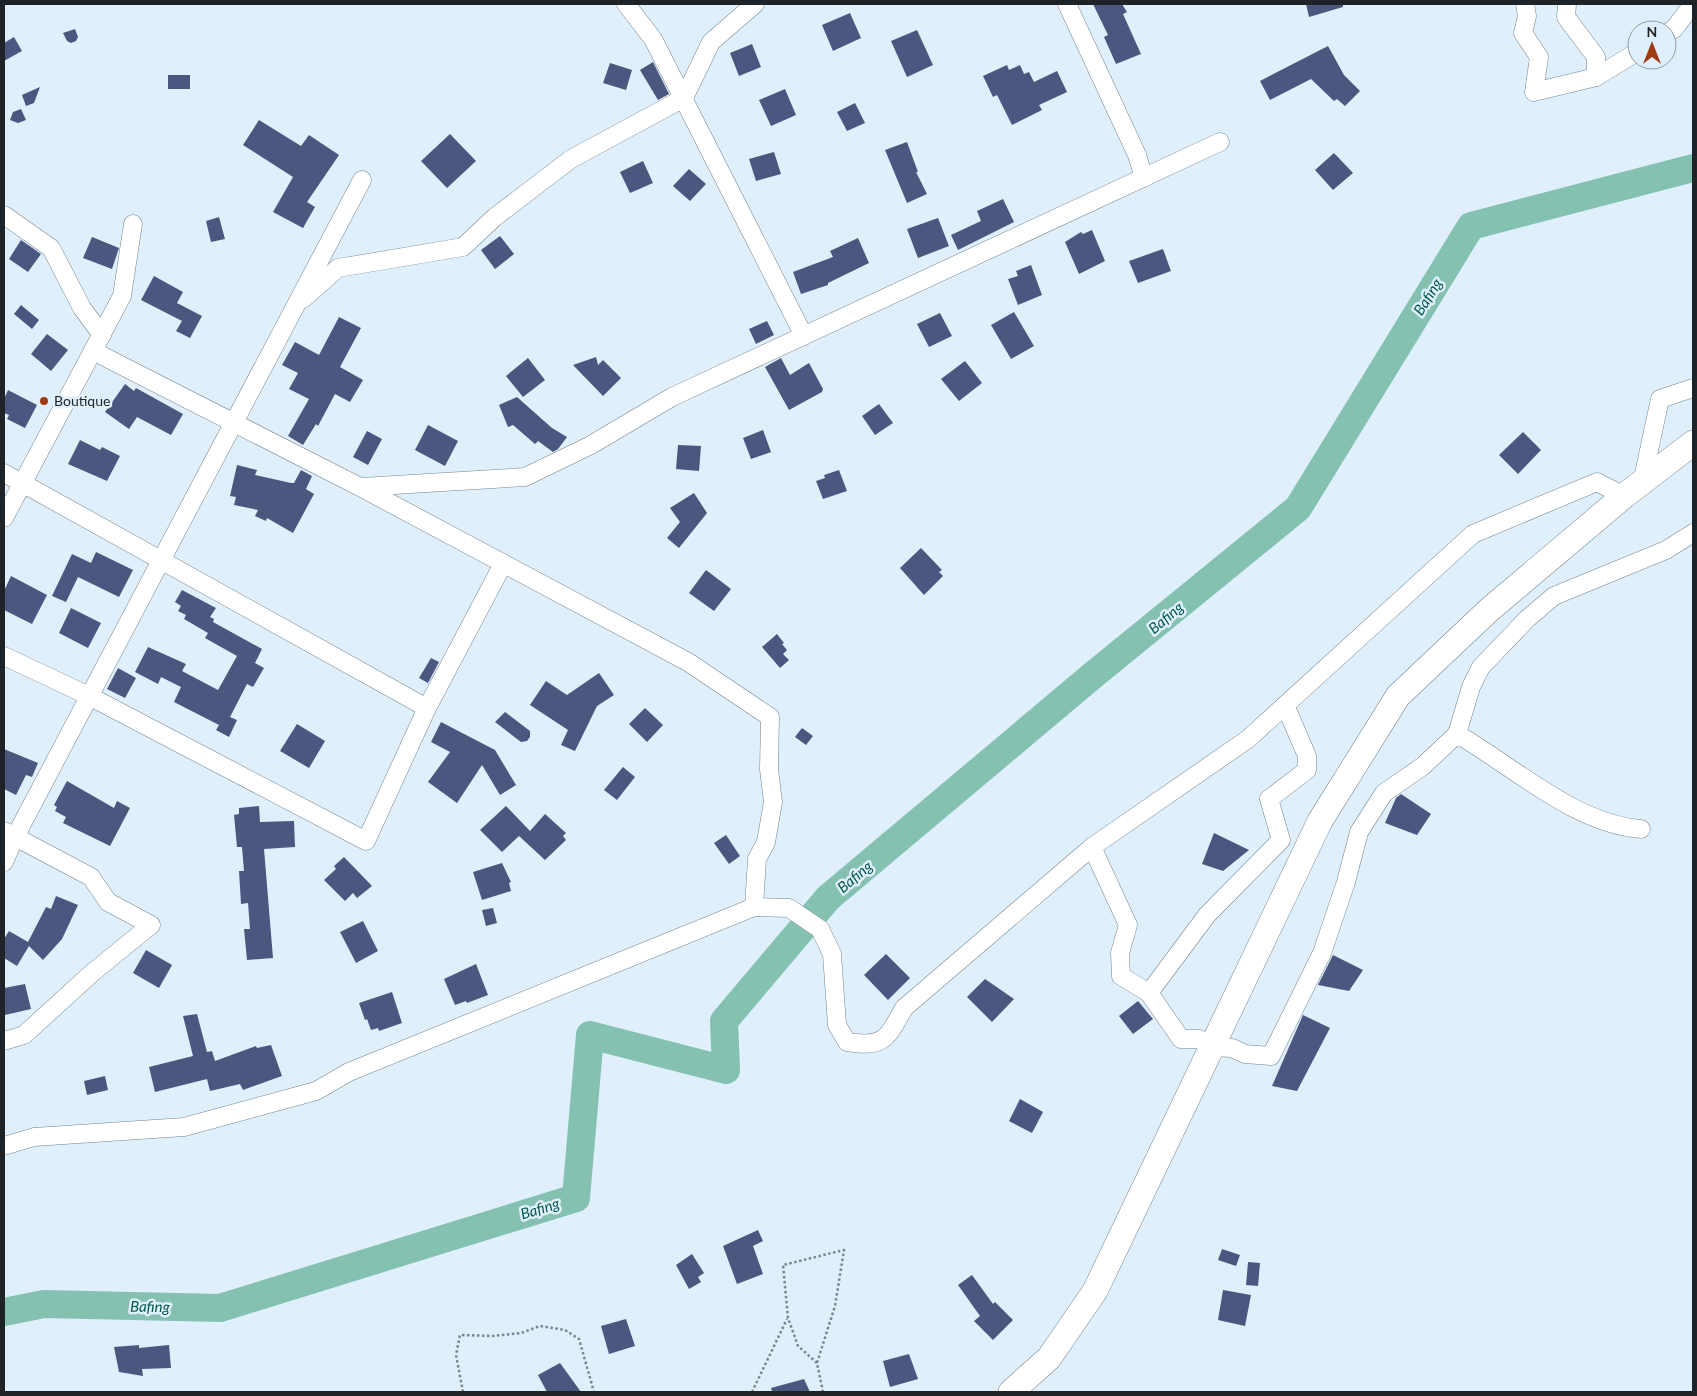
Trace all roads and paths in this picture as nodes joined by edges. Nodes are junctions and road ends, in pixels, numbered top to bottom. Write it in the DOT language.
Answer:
graph roads {
  1 [pos="626,4"];
  2 [pos="754,4"];
  3 [pos="1067,4"];
  4 [pos="1525,4"];
  5 [pos="1567,4"];
  6 [pos="1693,4"];
  7 [pos="1677,24"];
  8 [pos="1627,58"];
  9 [pos="1596,77"];
  10 [pos="684,98"];
  11 [pos="1220,142"];
  12 [pos="1144,178"];
  13 [pos="362,180"];
  14 [pos="4,215"];
  15 [pos="133,224"];
  16 [pos="295,305"];
  17 [pos="102,335"];
  18 [pos="804,336"];
  19 [pos="94,351"];
  20 [pos="1693,388"];
  21 [pos="233,424"];
  22 [pos="1693,443"];
  23 [pos="4,473"];
  24 [pos="23,481"];
  25 [pos="360,487"];
  26 [pos="1633,490"];
  27 [pos="4,518"];
  28 [pos="1693,533"];
  29 [pos="160,561"];
  30 [pos="503,564"];
  31 [pos="4,656"];
  32 [pos="89,696"];
  33 [pos="1285,705"];
  34 [pos="427,708"];
  35 [pos="1457,734"];
  36 [pos="1641,829"];
  37 [pos="9,834"];
  38 [pos="1092,847"];
  39 [pos="4,862"];
  40 [pos="754,907"];
  41 [pos="1149,993"];
  42 [pos="4,1041"];
  43 [pos="1212,1047"];
  44 [pos="4,1146"];
  45 [pos="788,1318"];
  46 [pos="817,1363"];
  47 [pos="463,1392"];
  48 [pos="594,1392"];
  49 [pos="752,1392"];
  50 [pos="823,1392"];
  51 [pos="1011,1392"];
  1 -- 10 [label="street"];
  2 -- 10 [label="street"];
  3 -- 12 [label="street"];
  4 -- 9 [label="street"];
  5 -- 9 [label="street"];
  6 -- 7 [label="street"];
  8 -- 9 [label="street"];
  10 -- 16 [label="street"];
  10 -- 18 [label="street"];
  11 -- 12 [label="street"];
  12 -- 18 [label="street"];
  13 -- 16 [label="street"];
  14 -- 17 [label="street"];
  15 -- 17 [label="street"];
  16 -- 21 [label="street"];
  17 -- 19 [label="street"];
  18 -- 25 [label="street"];
  19 -- 21 [label="street"];
  19 -- 24 [label="street"];
  20 -- 26 [label="street"];
  21 -- 25 [label="street"];
  21 -- 29 [label="street"];
  22 -- 26 [label="main road"];
  23 -- 24 [label="street"];
  24 -- 27 [label="street"];
  24 -- 29 [label="street"];
  25 -- 30 [label="street"];
  26 -- 33 [label="street"];
  26 -- 43 [label="main road"];
  28 -- 35 [label="street"];
  29 -- 32 [label="street"];
  29 -- 34 [label="street"];
  30 -- 34 [label="street"];
  30 -- 40 [label="street"];
  31 -- 32 [label="street"];
  32 -- 34 [label="street"];
  32 -- 37 [label="street"];
  33 -- 38 [label="street"];
  33 -- 41 [label="street"];
  35 -- 36 [label="street"];
  35 -- 43 [label="street"];
  37 -- 39 [label="street"];
  37 -- 42 [label="street"];
  38 -- 40 [label="street"];
  38 -- 41 [label="street"];
  40 -- 44 [label="street"];
  41 -- 43 [label="street"];
  43 -- 51 [label="main road"];
  45 -- 46 [label="path"];
  45 -- 46 [label="path"];
  45 -- 49 [label="path"];
  46 -- 50 [label="path"];
  47 -- 48 [label="path"];
}
